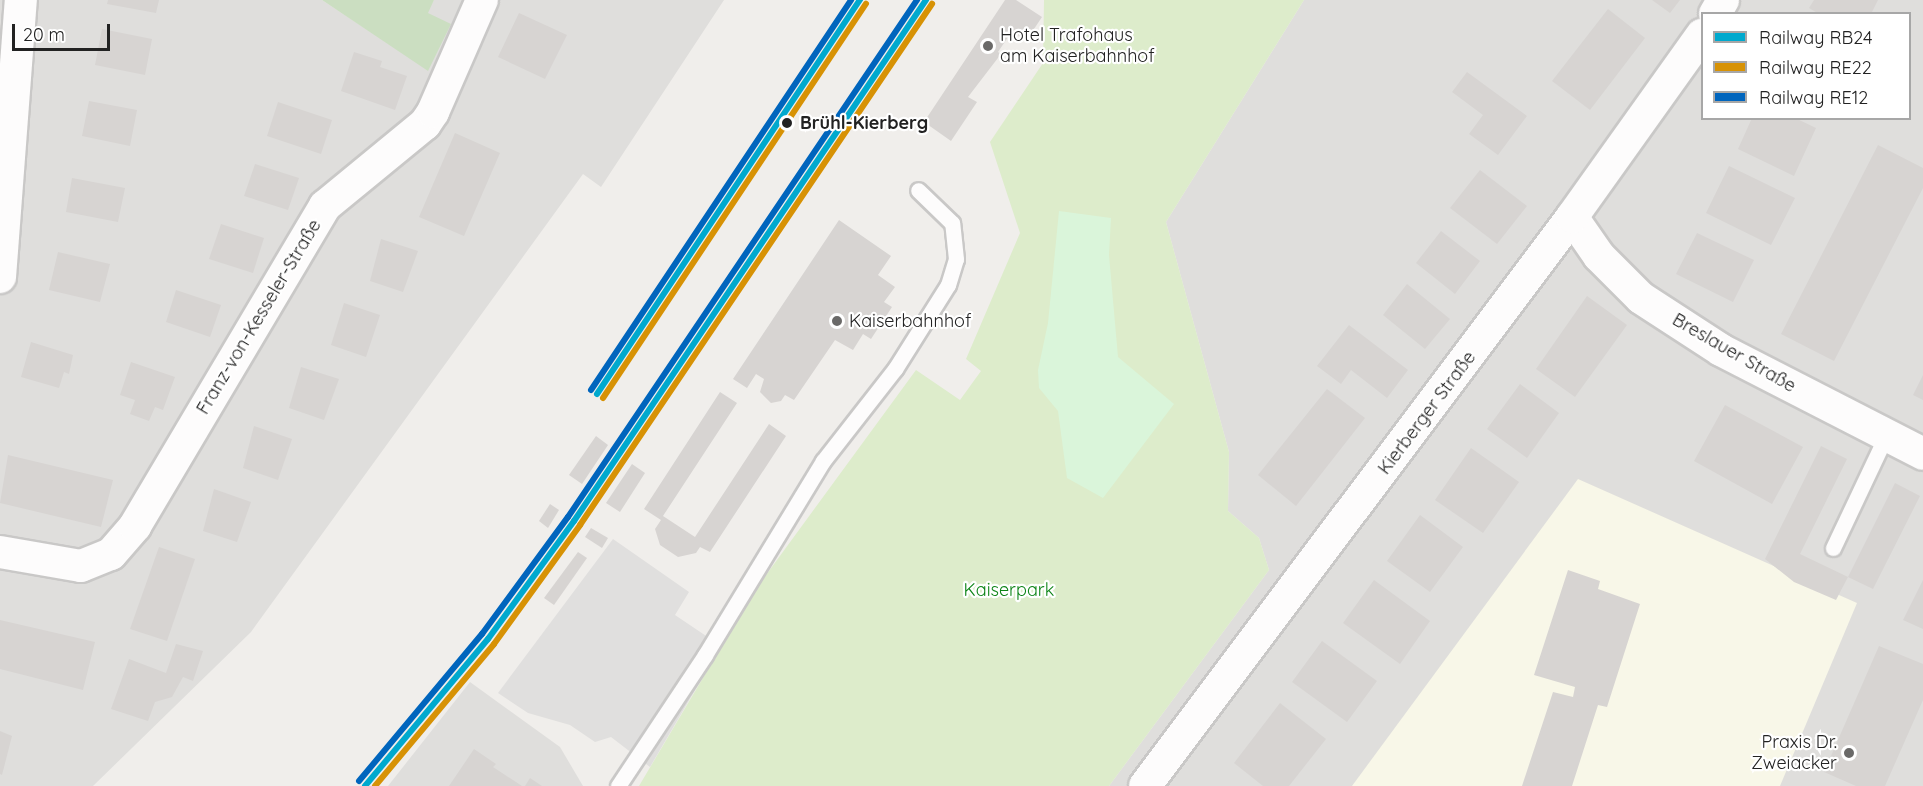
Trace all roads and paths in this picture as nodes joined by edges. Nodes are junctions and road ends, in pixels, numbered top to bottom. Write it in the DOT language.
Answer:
graph roads {
  1 [pos="21,0"];
  2 [pos="482,0"];
  3 [pos="1701,36"];
  4 [pos="918,190"];
  5 [pos="1572,217"];
  6 [pos="0,277"];
  7 [pos="1886,435"];
  8 [pos="1923,454"];
  9 [pos="1833,548"];
  10 [pos="0,552"];
  11 [pos="618,786"];
  12 [pos="1145,786"];
  1 -- 6 [label="street"];
  2 -- 10 [label="street, Franz-von-Kesseler-Straße"];
  3 -- 5 [label="street, Kierberger Straße"];
  4 -- 11 [label="lane"];
  5 -- 7 [label="street, Breslauer Straße"];
  5 -- 12 [label="street, Kierberger Straße"];
  7 -- 8 [label="street, Breslauer Straße"];
  7 -- 9 [label="lane"];
}
